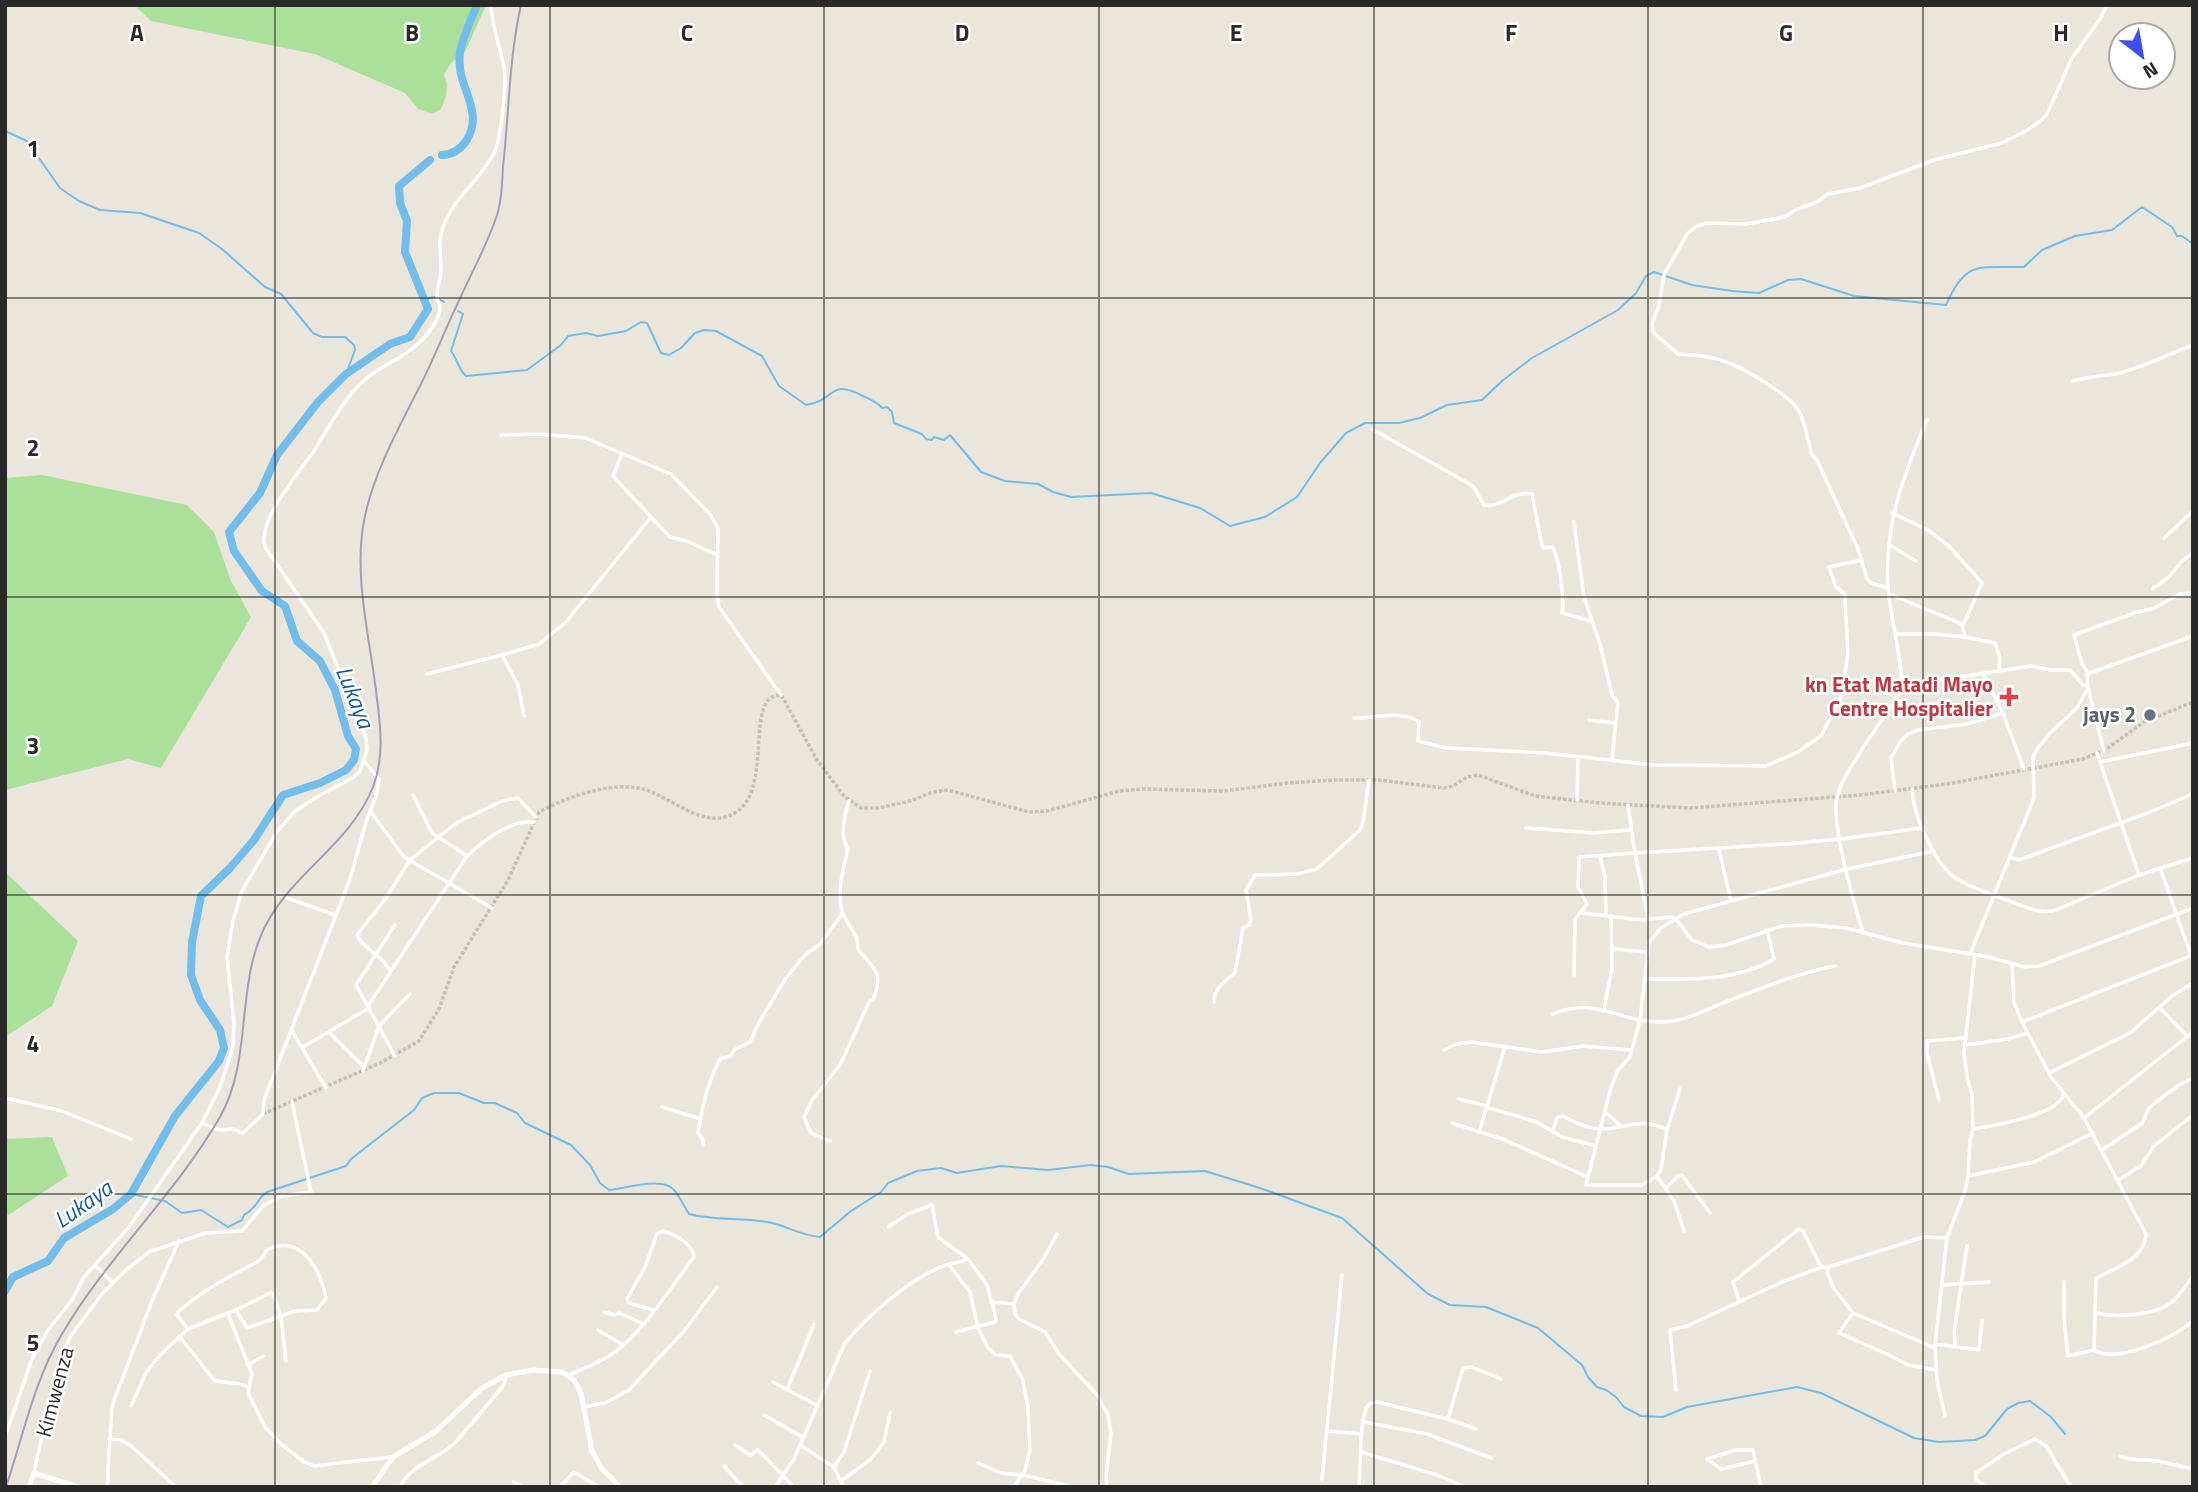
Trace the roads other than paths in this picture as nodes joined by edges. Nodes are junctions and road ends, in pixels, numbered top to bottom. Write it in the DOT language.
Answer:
graph roads {
  1 [pos="491,5"];
  2 [pos="2107,5"];
  3 [pos="2193,345"];
  4 [pos="2072,382"];
  5 [pos="1927,420"];
  6 [pos="1371,429"];
  7 [pos="501,435"];
  8 [pos="622,454"];
  9 [pos="2193,511"];
  10 [pos="1892,513"];
  11 [pos="651,517"];
  12 [pos="1574,522"];
  13 [pos="2164,538"];
  14 [pos="1888,544"];
  15 [pos="2193,553"];
  16 [pos="718,556"];
  17 [pos="1862,560"];
  18 [pos="1916,561"];
  19 [pos="1888,588"];
  20 [pos="2152,589"];
  21 [pos="2193,593"];
  22 [pos="1889,594"];
  23 [pos="1591,621"];
  24 [pos="1964,625"];
  25 [pos="1895,634"];
  26 [pos="2193,636"];
  27 [pos="1965,637"];
  28 [pos="502,655"];
  29 [pos="1999,671"];
  30 [pos="2088,673"];
  31 [pos="428,674"];
  32 [pos="1984,674"];
  33 [pos="1902,686"];
  34 [pos="2088,687"];
  35 [pos="781,695"];
  36 [pos="2003,713"];
  37 [pos="524,716"];
  38 [pos="1354,718"];
  39 [pos="1589,720"];
  40 [pos="1615,723"];
  41 [pos="2193,743"];
  42 [pos="2104,751"];
  43 [pos="2098,753"];
  44 [pos="1578,758"];
  45 [pos="1612,759"];
  46 [pos="365,762"];
  47 [pos="2100,762"];
  48 [pos="2024,769"];
  49 [pos="1369,780"];
  50 [pos="1912,789"];
  51 [pos="1895,791"];
  52 [pos="2193,794"];
  53 [pos="413,796"];
  54 [pos="1577,800"];
  55 [pos="849,801"];
  56 [pos="1628,805"];
  57 [pos="370,812"];
  58 [pos="2119,822"];
  59 [pos="1526,828"];
  60 [pos="1923,828"];
  61 [pos="1630,830"];
  62 [pos="438,837"];
  63 [pos="1841,839"];
  64 [pos="1719,850"];
  65 [pos="1934,851"];
  66 [pos="1635,853"];
  67 [pos="467,856"];
  68 [pos="1600,856"];
  69 [pos="2011,857"];
  70 [pos="2193,858"];
  71 [pos="410,860"];
  72 [pos="2161,868"];
  73 [pos="1846,869"];
  74 [pos="2139,875"];
  75 [pos="449,882"];
  76 [pos="1993,895"];
  77 [pos="287,898"];
  78 [pos="1731,901"];
  79 [pos="492,908"];
  80 [pos="2193,908"];
  81 [pos="1582,913"];
  82 [pos="842,914"];
  83 [pos="2175,914"];
  84 [pos="335,915"];
  85 [pos="1605,915"];
  86 [pos="1611,916"];
  87 [pos="1648,919"];
  88 [pos="1676,919"];
  89 [pos="395,925"];
  90 [pos="1767,930"];
  91 [pos="1863,933"];
  92 [pos="1613,949"];
  93 [pos="1647,952"];
  94 [pos="375,954"];
  95 [pos="1973,954"];
  96 [pos="2192,957"];
  97 [pos="2012,964"];
  98 [pos="1835,965"];
  99 [pos="391,971"];
  100 [pos="1574,975"];
  101 [pos="1644,979"];
  102 [pos="2193,983"];
  103 [pos="410,993"];
  104 [pos="1214,1002"];
  105 [pos="369,1007"];
  106 [pos="2160,1008"];
  107 [pos="1604,1010"];
  108 [pos="1553,1014"];
  109 [pos="1640,1020"];
  110 [pos="2022,1022"];
  111 [pos="379,1026"];
  112 [pos="292,1031"];
  113 [pos="329,1032"];
  114 [pos="2027,1032"];
  115 [pos="2193,1032"];
  116 [pos="2187,1036"];
  117 [pos="1966,1038"];
  118 [pos="1965,1045"];
  119 [pos="1506,1046"];
  120 [pos="303,1047"];
  121 [pos="1444,1050"];
  122 [pos="1632,1050"];
  123 [pos="395,1056"];
  124 [pos="2049,1073"];
  125 [pos="2193,1078"];
  126 [pos="326,1088"];
  127 [pos="1680,1089"];
  128 [pos="2064,1092"];
  129 [pos="5,1098"];
  130 [pos="1459,1098"];
  131 [pos="1939,1100"];
  132 [pos="292,1102"];
  133 [pos="1488,1106"];
  134 [pos="662,1107"];
  135 [pos="1605,1111"];
  136 [pos="2193,1115"];
  137 [pos="2084,1118"];
  138 [pos="701,1119"];
  139 [pos="202,1123"];
  140 [pos="1452,1124"];
  141 [pos="1622,1125"];
  142 [pos="1601,1129"];
  143 [pos="1973,1129"];
  144 [pos="1553,1130"];
  145 [pos="1667,1130"];
  146 [pos="1479,1132"];
  147 [pos="2093,1133"];
  148 [pos="131,1139"];
  149 [pos="830,1140"];
  150 [pos="703,1144"];
  151 [pos="1596,1146"];
  152 [pos="2102,1150"];
  153 [pos="1657,1176"];
  154 [pos="1968,1176"];
  155 [pos="1588,1178"];
  156 [pos="2118,1180"];
  157 [pos="1666,1188"];
  158 [pos="1710,1213"];
  159 [pos="888,1227"];
  160 [pos="1684,1231"];
  161 [pos="1057,1234"];
  162 [pos="1947,1238"];
  163 [pos="179,1241"];
  164 [pos="1967,1245"];
  165 [pos="968,1259"];
  166 [pos="95,1265"];
  167 [pos="950,1265"];
  168 [pos="1822,1267"];
  169 [pos="1829,1268"];
  170 [pos="1342,1275"];
  171 [pos="2193,1276"];
  172 [pos="113,1282"];
  173 [pos="1989,1282"];
  174 [pos="2064,1282"];
  175 [pos="1961,1284"];
  176 [pos="1943,1285"];
  177 [pos="717,1287"];
  178 [pos="1740,1300"];
  179 [pos="992,1302"];
  180 [pos="1014,1304"];
  181 [pos="236,1310"];
  182 [pos="653,1310"];
  183 [pos="604,1312"];
  184 [pos="1853,1313"];
  185 [pos="2097,1313"];
  186 [pos="228,1314"];
  187 [pos="281,1316"];
  188 [pos="1982,1321"];
  189 [pos="2193,1321"];
  190 [pos="642,1323"];
  191 [pos="814,1324"];
  192 [pos="978,1328"];
  193 [pos="188,1329"];
  194 [pos="598,1329"];
  195 [pos="956,1332"];
  196 [pos="179,1336"];
  197 [pos="623,1345"];
  198 [pos="1935,1346"];
  199 [pos="1955,1346"];
  200 [pos="2094,1350"];
  201 [pos="264,1356"];
  202 [pos="286,1361"];
  203 [pos="247,1365"];
  204 [pos="1937,1370"];
  205 [pos="870,1371"];
  206 [pos="569,1375"];
  207 [pos="506,1376"];
  208 [pos="1501,1379"];
  209 [pos="773,1382"];
  210 [pos="248,1387"];
  211 [pos="787,1390"];
  212 [pos="1676,1390"];
  213 [pos="131,1406"];
  214 [pos="818,1406"];
  215 [pos="584,1407"];
  216 [pos="890,1413"];
  217 [pos="764,1415"];
  218 [pos="1945,1416"];
  219 [pos="1448,1419"];
  220 [pos="1364,1422"];
  221 [pos="1476,1430"];
  222 [pos="1328,1432"];
  223 [pos="1362,1434"];
  224 [pos="5,1437"];
  225 [pos="804,1438"];
  226 [pos="109,1439"];
  227 [pos="735,1445"];
  228 [pos="800,1445"];
  229 [pos="1360,1452"];
  230 [pos="2120,1456"];
  231 [pos="393,1457"];
  232 [pos="1491,1458"];
  233 [pos="1755,1461"];
  234 [pos="978,1463"];
  235 [pos="724,1466"];
  236 [pos="834,1467"];
  237 [pos="2193,1469"];
  238 [pos="34,1473"];
  239 [pos="1023,1475"];
  240 [pos="783,1477"];
  241 [pos="1322,1479"];
  242 [pos="514,1482"];
  243 [pos="842,1484"];
  244 [pos="29,1487"];
  245 [pos="78,1487"];
  246 [pos="107,1487"];
  247 [pos="176,1487"];
  248 [pos="372,1487"];
  249 [pos="400,1487"];
  250 [pos="522,1487"];
  251 [pos="560,1487"];
  252 [pos="599,1487"];
  253 [pos="620,1487"];
  254 [pos="743,1487"];
  255 [pos="775,1487"];
  256 [pos="794,1487"];
  257 [pos="1014,1487"];
  258 [pos="1073,1487"];
  259 [pos="1107,1487"];
  260 [pos="1359,1487"];
  261 [pos="1465,1487"];
  262 [pos="1760,1487"];
  263 [pos="1985,1487"];
  264 [pos="2071,1487"];
  1 -- 46 [label="street"];
  2 -- 17 [label="street"];
  3 -- 4 [label="street"];
  5 -- 10 [label="street"];
  6 -- 23 [label="street"];
  7 -- 8 [label="street"];
  8 -- 11 [label="street"];
  8 -- 16 [label="street"];
  9 -- 13 [label="street"];
  10 -- 14 [label="street"];
  10 -- 24 [label="street"];
  11 -- 16 [label="street"];
  11 -- 28 [label="street"];
  12 -- 23 [label="street"];
  14 -- 18 [label="street"];
  14 -- 19 [label="street"];
  15 -- 20 [label="street"];
  16 -- 35 [label="street"];
  17 -- 19 [label="street"];
  17 -- 45 [label="street"];
  19 -- 22 [label="street"];
  21 -- 30 [label="street"];
  22 -- 24 [label="street"];
  22 -- 25 [label="street"];
  23 -- 40 [label="street"];
  24 -- 27 [label="street"];
  25 -- 27 [label="street"];
  25 -- 33 [label="street"];
  26 -- 30 [label="street"];
  27 -- 29 [label="street"];
  28 -- 31 [label="street"];
  28 -- 37 [label="street"];
  29 -- 32 [label="street"];
  29 -- 34 [label="street"];
  30 -- 34 [label="street"];
  32 -- 33 [label="street"];
  32 -- 36 [label="street"];
  33 -- 63 [label="street"];
  34 -- 42 [label="street"];
  34 -- 69 [label="street"];
  36 -- 48 [label="street"];
  36 -- 51 [label="street"];
  38 -- 44 [label="street"];
  39 -- 40 [label="street"];
  40 -- 45 [label="street"];
  41 -- 47 [label="street"];
  43 -- 47 [label="street"];
  44 -- 45 [label="street"];
  44 -- 54 [label="street"];
  46 -- 57 [label="street"];
  46 -- 139 [label="street"];
  47 -- 58 [label="street"];
  49 -- 104 [label="street"];
  50 -- 60 [label="street"];
  52 -- 58 [label="street"];
  53 -- 62 [label="street"];
  55 -- 82 [label="street"];
  56 -- 61 [label="street"];
  57 -- 71 [label="street"];
  57 -- 84 [label="street"];
  58 -- 69 [label="street"];
  58 -- 74 [label="street"];
  59 -- 61 [label="street"];
  60 -- 63 [label="street"];
  60 -- 65 [label="street"];
  61 -- 66 [label="street"];
  62 -- 67 [label="street"];
  62 -- 67 [label="street"];
  62 -- 71 [label="street"];
  63 -- 64 [label="street"];
  63 -- 73 [label="street"];
  64 -- 66 [label="street"];
  64 -- 78 [label="street"];
  65 -- 73 [label="street"];
  65 -- 76 [label="street"];
  66 -- 68 [label="street"];
  66 -- 87 [label="street"];
  67 -- 75 [label="street"];
  68 -- 81 [label="street"];
  68 -- 85 [label="street"];
  69 -- 76 [label="street"];
  70 -- 72 [label="street"];
  71 -- 75 [label="street"];
  71 -- 94 [label="street"];
  72 -- 74 [label="street"];
  72 -- 83 [label="street"];
  73 -- 78 [label="street"];
  73 -- 91 [label="street"];
  74 -- 76 [label="street"];
  75 -- 79 [label="street"];
  75 -- 99 [label="street"];
  76 -- 95 [label="street"];
  77 -- 84 [label="street"];
  78 -- 88 [label="street"];
  80 -- 83 [label="street"];
  81 -- 85 [label="street"];
  81 -- 100 [label="street"];
  82 -- 138 [label="street"];
  82 -- 149 [label="street"];
  83 -- 96 [label="street"];
  83 -- 97 [label="street"];
  84 -- 112 [label="street"];
  85 -- 86 [label="street"];
  86 -- 87 [label="street"];
  86 -- 92 [label="street"];
  87 -- 88 [label="street"];
  88 -- 90 [label="street"];
  88 -- 93 [label="street"];
  89 -- 94 [label="street"];
  90 -- 91 [label="street"];
  90 -- 101 [label="street"];
  91 -- 95 [label="street"];
  92 -- 93 [label="street"];
  92 -- 107 [label="street"];
  93 -- 101 [label="street"];
  94 -- 99 [label="street"];
  94 -- 105 [label="street"];
  95 -- 97 [label="street"];
  95 -- 117 [label="street"];
  96 -- 110 [label="street"];
  97 -- 110 [label="street"];
  98 -- 109 [label="street"];
  99 -- 105 [label="street"];
  101 -- 109 [label="street"];
  102 -- 106 [label="street"];
  103 -- 111 [label="street"];
  105 -- 111 [label="street"];
  105 -- 113 [label="street"];
  106 -- 116 [label="street"];
  106 -- 124 [label="street"];
  107 -- 108 [label="street"];
  107 -- 109 [label="street"];
  109 -- 122 [label="street"];
  110 -- 114 [label="street"];
  111 -- 113 [label="street"];
  111 -- 123 [label="street"];
  112 -- 120 [label="street"];
  112 -- 139 [label="street"];
  113 -- 120 [label="street"];
  114 -- 118 [label="street"];
  114 -- 124 [label="street"];
  115 -- 116 [label="street"];
  116 -- 137 [label="street"];
  117 -- 118 [label="street"];
  117 -- 131 [label="street"];
  118 -- 143 [label="street"];
  119 -- 121 [label="street"];
  119 -- 122 [label="street"];
  119 -- 133 [label="street"];
  120 -- 126 [label="street"];
  122 -- 135 [label="street"];
  124 -- 128 [label="street"];
  125 -- 152 [label="street"];
  127 -- 145 [label="street"];
  128 -- 137 [label="street"];
  128 -- 143 [label="street"];
  129 -- 148 [label="street"];
  130 -- 133 [label="street"];
  132 -- 163 [label="street, Kimwenza"];
  133 -- 144 [label="street"];
  133 -- 146 [label="street"];
  134 -- 138 [label="street"];
  135 -- 141 [label="street"];
  135 -- 142 [label="street"];
  136 -- 156 [label="street"];
  137 -- 147 [label="street"];
  138 -- 150 [label="street"];
  139 -- 166 [label="street"];
  140 -- 146 [label="street"];
  141 -- 142 [label="street"];
  141 -- 145 [label="street"];
  142 -- 144 [label="street"];
  142 -- 151 [label="street"];
  143 -- 154 [label="street"];
  144 -- 151 [label="street"];
  145 -- 153 [label="street"];
  146 -- 155 [label="street"];
  147 -- 152 [label="street"];
  147 -- 154 [label="street"];
  151 -- 155 [label="street"];
  152 -- 156 [label="street"];
  153 -- 155 [label="street"];
  153 -- 157 [label="street"];
  154 -- 162 [label="street"];
  156 -- 185 [label="street"];
  157 -- 158 [label="street"];
  157 -- 160 [label="street"];
  159 -- 165 [label="street"];
  161 -- 180 [label="street"];
  162 -- 169 [label="street"];
  162 -- 176 [label="street"];
  163 -- 172 [label="street, Kimwenza"];
  163 -- 226 [label="street"];
  164 -- 175 [label="street"];
  165 -- 167 [label="street"];
  165 -- 179 [label="street"];
  166 -- 172 [label="street"];
  166 -- 224 [label="street"];
  167 -- 192 [label="street"];
  167 -- 214 [label="street"];
  168 -- 169 [label="street"];
  168 -- 178 [label="street"];
  168 -- 178 [label="street"];
  169 -- 184 [label="street"];
  170 -- 222 [label="street"];
  171 -- 185 [label="street"];
  172 -- 238 [label="street, Kimwenza"];
  173 -- 175 [label="street"];
  174 -- 200 [label="street"];
  175 -- 176 [label="street"];
  175 -- 199 [label="street"];
  176 -- 198 [label="street"];
  177 -- 215 [label="street"];
  178 -- 212 [label="street"];
  179 -- 180 [label="street"];
  179 -- 192 [label="street"];
  180 -- 259 [label="street"];
  181 -- 186 [label="street"];
  181 -- 187 [label="street"];
  181 -- 187 [label="street"];
  182 -- 182 [label="street"];
  182 -- 190 [label="street"];
  183 -- 190 [label="street"];
  184 -- 198 [label="street"];
  184 -- 204 [label="street"];
  185 -- 200 [label="street"];
  186 -- 193 [label="street"];
  186 -- 203 [label="street"];
  187 -- 193 [label="street"];
  187 -- 202 [label="street"];
  188 -- 199 [label="street"];
  189 -- 200 [label="street"];
  190 -- 197 [label="street"];
  191 -- 211 [label="street"];
  192 -- 195 [label="street"];
  192 -- 239 [label="street"];
  193 -- 196 [label="street"];
  194 -- 197 [label="street"];
  196 -- 210 [label="street"];
  196 -- 213 [label="street"];
  197 -- 206 [label="street"];
  198 -- 199 [label="street"];
  198 -- 204 [label="street"];
  201 -- 203 [label="street"];
  203 -- 210 [label="street"];
  204 -- 218 [label="street"];
  205 -- 236 [label="street"];
  206 -- 207 [label="street"];
  206 -- 215 [label="street"];
  207 -- 231 [label="street"];
  207 -- 249 [label="street"];
  208 -- 219 [label="street"];
  209 -- 211 [label="street"];
  210 -- 231 [label="street"];
  211 -- 214 [label="street"];
  214 -- 225 [label="street"];
  215 -- 253 [label="street"];
  216 -- 243 [label="street"];
  217 -- 225 [label="street"];
  219 -- 220 [label="street"];
  219 -- 221 [label="street"];
  220 -- 223 [label="street"];
  220 -- 232 [label="street"];
  222 -- 223 [label="street"];
  222 -- 241 [label="street"];
  223 -- 229 [label="street"];
  225 -- 228 [label="street"];
  226 -- 246 [label="street"];
  226 -- 247 [label="street"];
  227 -- 240 [label="street"];
  228 -- 236 [label="street"];
  228 -- 240 [label="street"];
  229 -- 260 [label="street"];
  229 -- 261 [label="street"];
  230 -- 237 [label="street"];
  231 -- 248 [label="street"];
  233 -- 233 [label="street"];
  233 -- 262 [label="street"];
  234 -- 239 [label="street"];
  235 -- 254 [label="street"];
  236 -- 243 [label="street"];
  238 -- 244 [label="street"];
  238 -- 245 [label="street"];
  239 -- 257 [label="street"];
  239 -- 258 [label="street"];
  240 -- 255 [label="street"];
  240 -- 256 [label="street"];
  242 -- 250 [label="street"];
  251 -- 252 [label="street"];
  263 -- 264 [label="street"];
}
